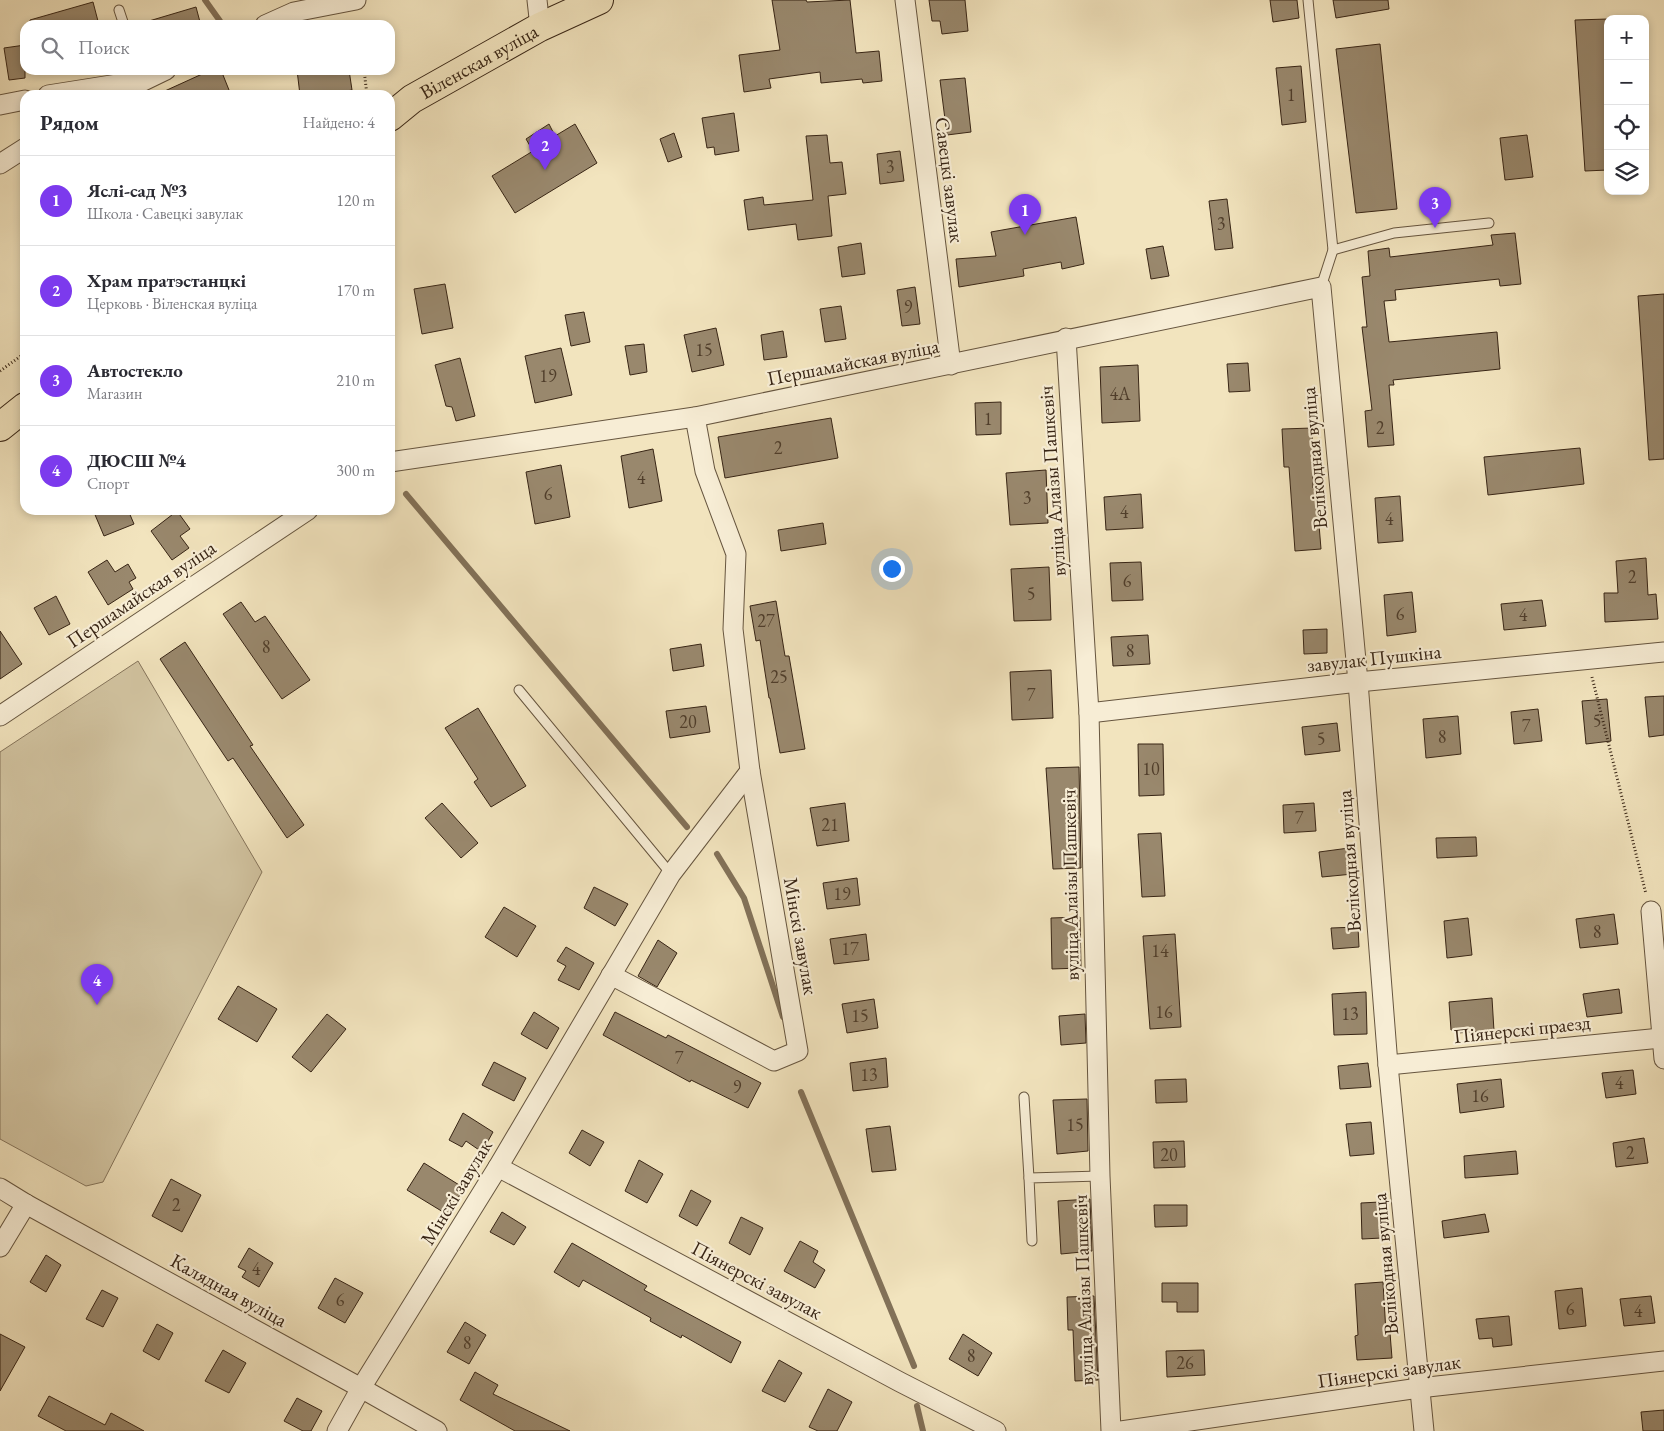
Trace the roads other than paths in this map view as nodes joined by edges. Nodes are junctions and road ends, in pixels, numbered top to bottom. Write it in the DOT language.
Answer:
graph roads {
  1 [pos="356,0"];
  2 [pos="537,0"];
  3 [pos="599,0"];
  4 [pos="905,0"];
  5 [pos="1308,0"];
  6 [pos="119,10"];
  7 [pos="122,20"];
  8 [pos="276,20"];
  9 [pos="540,27"];
  10 [pos="141,75"];
  11 [pos="74,90"];
  12 [pos="122,90"];
  13 [pos="20,101"];
  14 [pos="0,105"];
  15 [pos="395,113"];
  16 [pos="20,151"];
  17 [pos="0,164"];
  18 [pos="1489,223"];
  19 [pos="1333,250"];
  20 [pos="1320,287"];
  21 [pos="1066,338"];
  22 [pos="950,365"];
  23 [pos="20,411"];
  24 [pos="695,417"];
  25 [pos="0,427"];
  26 [pos="395,461"];
  27 [pos="301,515"];
  28 [pos="1664,652"];
  29 [pos="1358,682"];
  30 [pos="518,690"];
  31 [pos="1089,712"];
  32 [pos="0,716"];
  33 [pos="750,770"];
  34 [pos="671,874"];
  35 [pos="1650,911"];
  36 [pos="611,975"];
  37 [pos="1661,1038"];
  38 [pos="1664,1059"];
  39 [pos="1388,1065"];
  40 [pos="1024,1097"];
  41 [pos="498,1167"];
  42 [pos="1100,1176"];
  43 [pos="1029,1178"];
  44 [pos="0,1188"];
  45 [pos="26,1204"];
  46 [pos="1032,1241"];
  47 [pos="0,1247"];
  48 [pos="1664,1361"];
  49 [pos="362,1388"];
  50 [pos="1419,1388"];
  51 [pos="337,1431"];
  52 [pos="437,1431"];
  53 [pos="996,1431"];
  54 [pos="1111,1431"];
  55 [pos="1121,1431"];
  56 [pos="1424,1431"];
  1 -- 8 [label="street"];
  2 -- 9 [label="street"];
  3 -- 9 [label="main road, Віленская вуліца"];
  4 -- 22 [label="street, Савецкі завулак"];
  5 -- 19 [label="lane"];
  6 -- 7 [label="lane"];
  9 -- 15 [label="main road, Віленская вуліца"];
  10 -- 11 [label="street"];
  10 -- 12 [label="street"];
  13 -- 14 [label="street"];
  16 -- 17 [label="street"];
  18 -- 19 [label="lane"];
  19 -- 20 [label="lane"];
  20 -- 21 [label="street, Першамайская вуліца"];
  20 -- 29 [label="street, Велікодная вуліца"];
  21 -- 22 [label="street, Першамайская вуліца"];
  21 -- 31 [label="street, вуліца Алаізы Пашкевіч"];
  22 -- 24 [label="street, Першамайская вуліца"];
  23 -- 25 [label="main road"];
  24 -- 26 [label="street, Першамайская вуліца"];
  24 -- 33 [label="street, Мінскі завулак"];
  27 -- 32 [label="street, Першамайская вуліца"];
  28 -- 29 [label="street, завулак Пушкіна"];
  29 -- 31 [label="street, завулак Пушкіна"];
  29 -- 39 [label="street, Велікодная вуліца"];
  30 -- 34 [label="lane"];
  31 -- 42 [label="street, вуліца Алаізы Пашкевіч"];
  33 -- 34 [label="street, Мінскі завулак"];
  33 -- 36 [label="street, Мінскі завулак"];
  34 -- 36 [label="street, Мінскі завулак"];
  35 -- 37 [label="street"];
  36 -- 41 [label="street, Мінскі завулак"];
  37 -- 38 [label="street"];
  37 -- 39 [label="street, Піянерскі праезд"];
  39 -- 50 [label="street, Велікодная вуліца"];
  40 -- 43 [label="lane"];
  41 -- 49 [label="street, Мінскі завулак"];
  41 -- 53 [label="street, Піянерскі завулак"];
  42 -- 43 [label="lane"];
  42 -- 54 [label="street, вуліца Алаізы Пашкевіч"];
  43 -- 46 [label="lane"];
  44 -- 45 [label="street, Калядная вуліца"];
  45 -- 47 [label="street"];
  45 -- 49 [label="street, Калядная вуліца"];
  48 -- 50 [label="street, Піянерскі завулак"];
  49 -- 51 [label="street, Мінскі завулак"];
  49 -- 52 [label="street, Калядная вуліца"];
  50 -- 55 [label="street, Піянерскі завулак"];
  50 -- 56 [label="street, Велікодная вуліца"];
}
